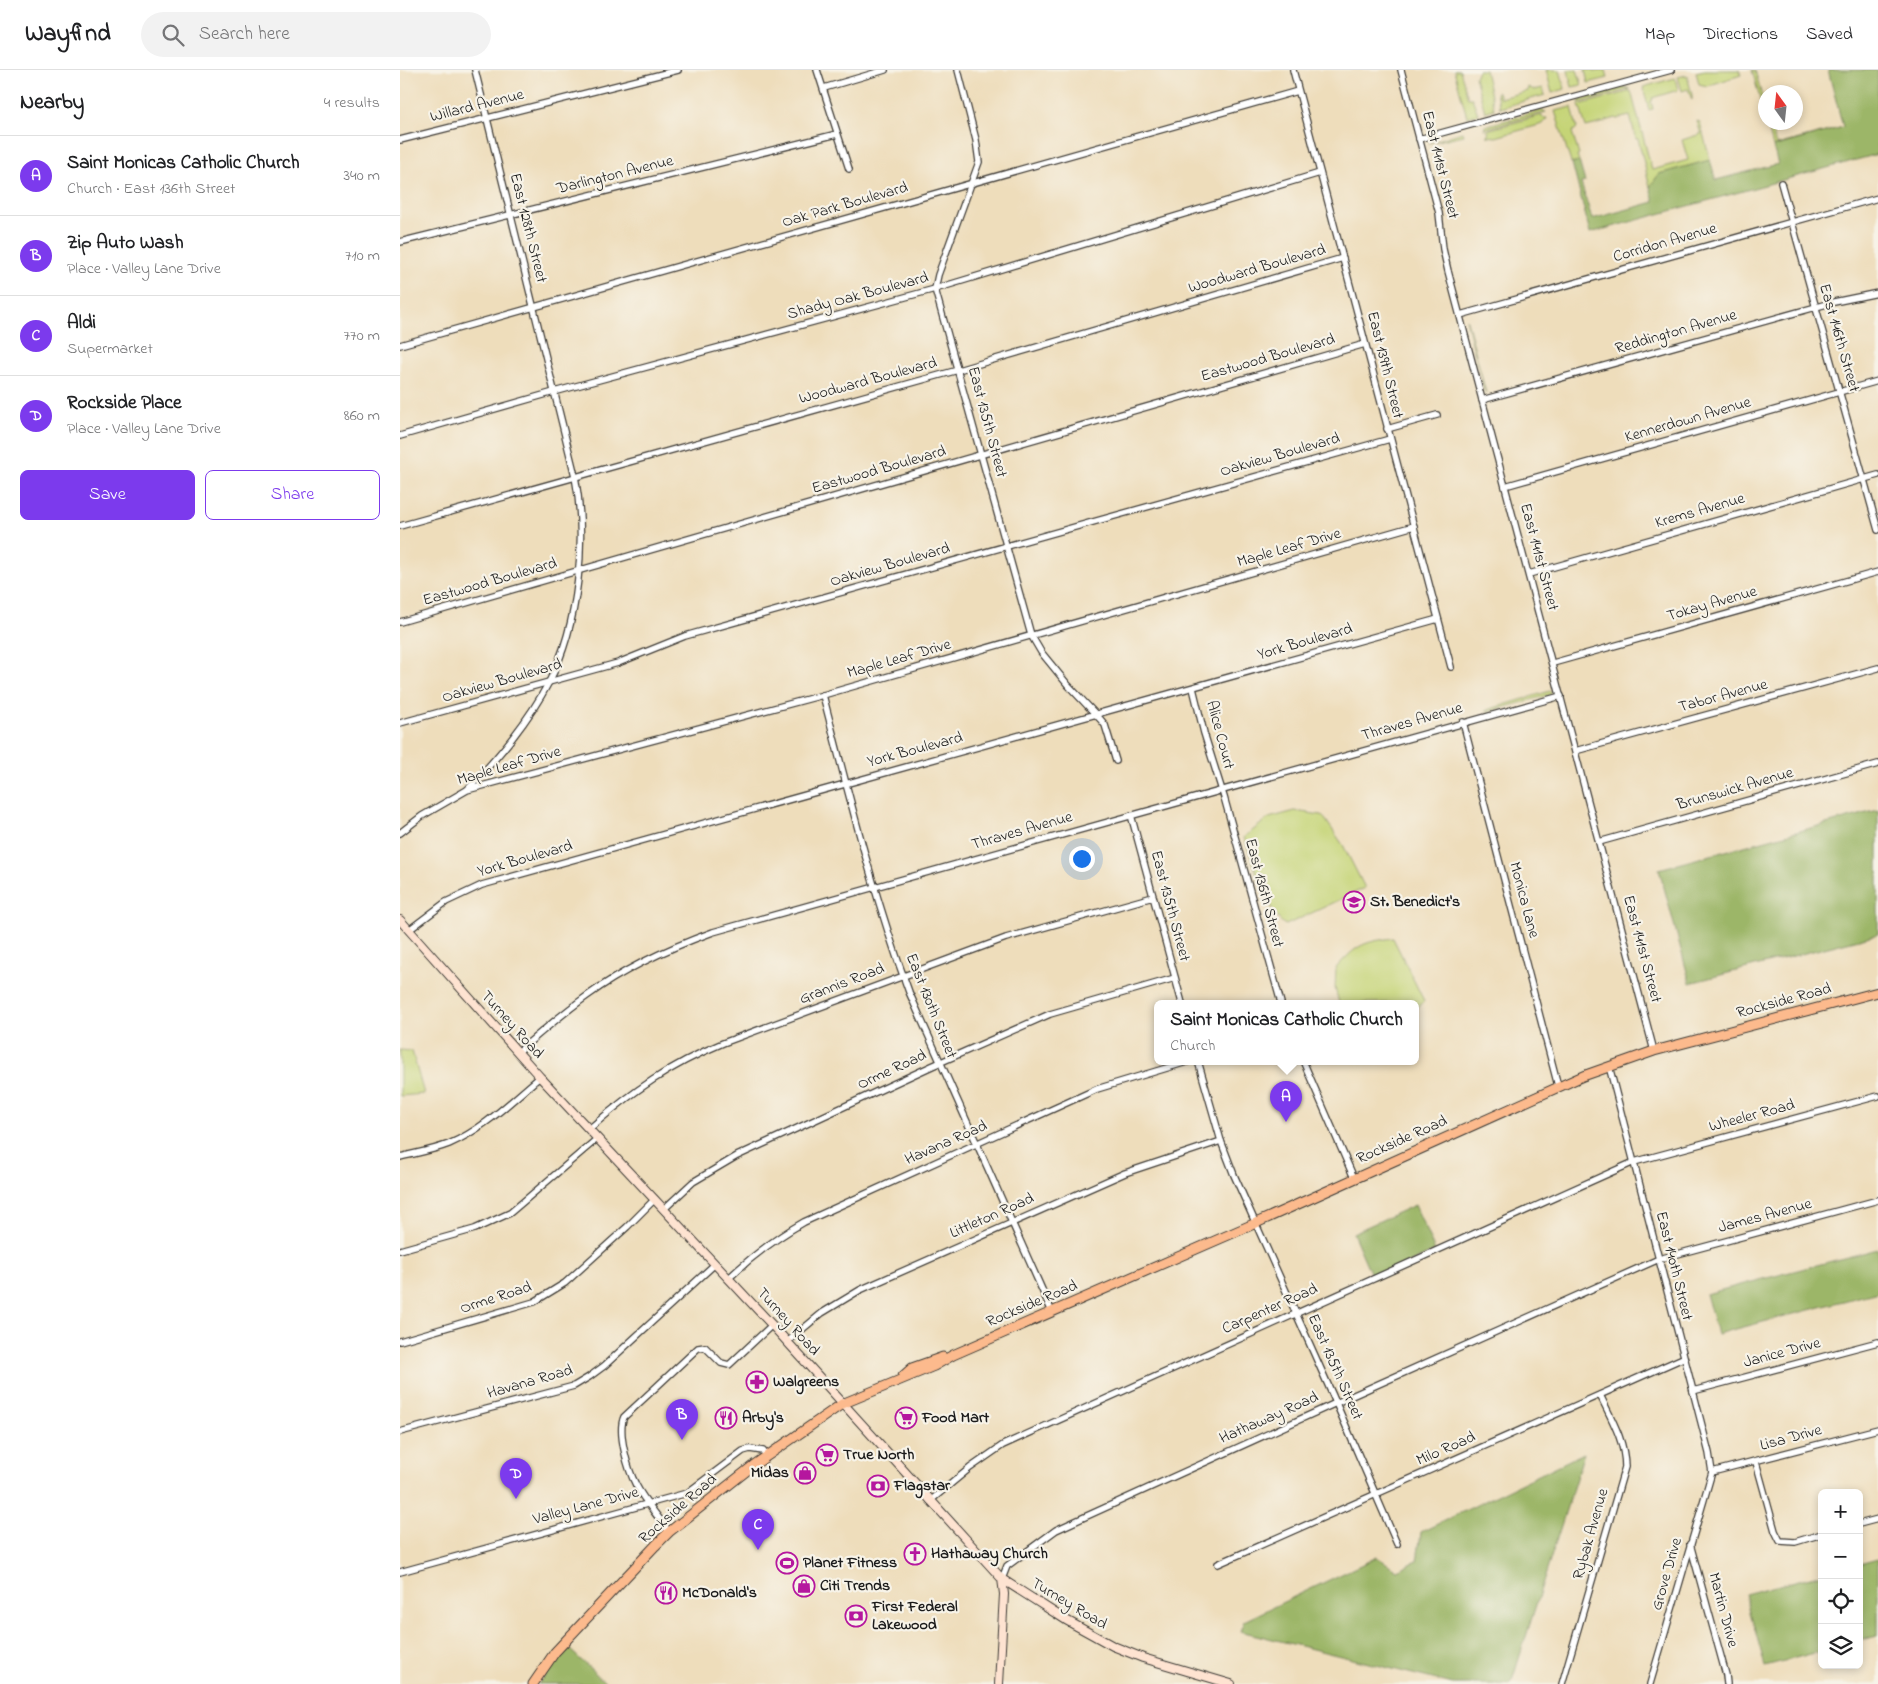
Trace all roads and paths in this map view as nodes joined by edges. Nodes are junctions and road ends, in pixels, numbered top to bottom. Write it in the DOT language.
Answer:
graph roads {
  1 [pos="475,70"];
  2 [pos="678,70"];
  3 [pos="818,70"];
  4 [pos="885,70"];
  5 [pos="958,70"];
  6 [pos="1293,70"];
  7 [pos="1402,70"];
  8 [pos="1671,70"];
  9 [pos="824,88"];
  10 [pos="1298,91"];
  11 [pos="487,118"];
  12 [pos="837,134"];
  13 [pos="1420,139"];
  14 [pos="400,140"];
  15 [pos="849,169"];
  16 [pos="1320,173"];
  17 [pos="973,183"];
  18 [pos="1781,183"];
  19 [pos="1878,198"];
  20 [pos="512,215"];
  21 [pos="1792,222"];
  22 [pos="400,242"];
  23 [pos="1343,258"];
  24 [pos="935,289"];
  25 [pos="1878,293"];
  26 [pos="534,307"];
  27 [pos="1816,307"];
  28 [pos="1460,315"];
  29 [pos="1365,344"];
  30 [pos="400,345"];
  31 [pos="958,370"];
  32 [pos="1878,381"];
  33 [pos="554,392"];
  34 [pos="1840,392"];
  35 [pos="1482,400"];
  36 [pos="1437,416"];
  37 [pos="1387,429"];
  38 [pos="400,436"];
  39 [pos="1390,439"];
  40 [pos="981,454"];
  41 [pos="1878,475"];
  42 [pos="575,476"];
  43 [pos="1864,479"];
  44 [pos="1505,486"];
  45 [pos="400,526"];
  46 [pos="1414,526"];
  47 [pos="1878,530"];
  48 [pos="1007,546"];
  49 [pos="580,571"];
  50 [pos="1878,572"];
  51 [pos="1529,574"];
  52 [pos="1438,619"];
  53 [pos="400,622"];
  54 [pos="1031,635"];
  55 [pos="1553,663"];
  56 [pos="1451,667"];
  57 [pos="1878,668"];
  58 [pos="549,682"];
  59 [pos="1193,688"];
  60 [pos="823,695"];
  61 [pos="1561,696"];
  62 [pos="1098,715"];
  63 [pos="1463,722"];
  64 [pos="400,724"];
  65 [pos="1575,751"];
  66 [pos="1116,760"];
  67 [pos="1878,764"];
  68 [pos="846,783"];
  69 [pos="467,790"];
  70 [pos="1221,790"];
  71 [pos="1131,815"];
  72 [pos="400,833"];
  73 [pos="1599,842"];
  74 [pos="874,887"];
  75 [pos="1153,897"];
  76 [pos="400,920"];
  77 [pos="409,930"];
  78 [pos="903,976"];
  79 [pos="1175,978"];
  80 [pos="1878,992"];
  81 [pos="1181,1000"];
  82 [pos="1280,1000"];
  83 [pos="1654,1051"];
  84 [pos="518,1052"];
  85 [pos="940,1063"];
  86 [pos="1177,1065"];
  87 [pos="1199,1065"];
  88 [pos="1305,1065"];
  89 [pos="1609,1066"];
  90 [pos="540,1077"];
  91 [pos="1558,1086"];
  92 [pos="1878,1096"];
  93 [pos="589,1128"];
  94 [pos="598,1138"];
  95 [pos="1221,1141"];
  96 [pos="976,1144"];
  97 [pos="400,1158"];
  98 [pos="1634,1162"];
  99 [pos="1354,1178"];
  100 [pos="655,1199"];
  101 [pos="1878,1200"];
  102 [pos="664,1209"];
  103 [pos="1256,1222"];
  104 [pos="1010,1223"];
  105 [pos="400,1250"];
  106 [pos="1659,1260"];
  107 [pos="715,1264"];
  108 [pos="729,1278"];
  109 [pos="1052,1312"];
  110 [pos="1296,1312"];
  111 [pos="772,1325"];
  112 [pos="400,1340"];
  113 [pos="787,1342"];
  114 [pos="1878,1342"];
  115 [pos="1683,1358"];
  116 [pos="1693,1391"];
  117 [pos="1600,1395"];
  118 [pos="1336,1403"];
  119 [pos="842,1404"];
  120 [pos="1878,1430"];
  121 [pos="400,1432"];
  122 [pos="766,1455"];
  123 [pos="1756,1462"];
  124 [pos="1712,1472"];
  125 [pos="1376,1495"];
  126 [pos="930,1501"];
  127 [pos="649,1503"];
  128 [pos="1878,1519"];
  129 [pos="1863,1523"];
  130 [pos="669,1532"];
  131 [pos="1818,1535"];
  132 [pos="1396,1544"];
  133 [pos="1690,1544"];
  134 [pos="1218,1564"];
  135 [pos="400,1572"];
  136 [pos="1002,1579"];
  137 [pos="533,1684"];
  138 [pos="999,1684"];
  139 [pos="1230,1684"];
  140 [pos="1562,1684"];
  141 [pos="1650,1684"];
  142 [pos="1727,1684"];
  1 -- 11 [label="street, East 128th Street"];
  2 -- 11 [label="street, Willard Avenue"];
  3 -- 9 [label="street"];
  4 -- 9 [label="street"];
  5 -- 17 [label="street"];
  6 -- 10 [label="street, East 139th Street"];
  7 -- 13 [label="street, East 141st Street"];
  8 -- 13 [label="street"];
  9 -- 12 [label="street"];
  10 -- 16 [label="street, East 139th Street"];
  10 -- 17 [label="street, Oak Park Boulevard"];
  11 -- 14 [label="street, Willard Avenue"];
  11 -- 20 [label="street, East 128th Street"];
  12 -- 15 [label="street"];
  12 -- 20 [label="street, Darlington Avenue"];
  13 -- 28 [label="street, East 141st Street"];
  16 -- 23 [label="street, East 139th Street"];
  16 -- 24 [label="street, Shady Oak Boulevard"];
  17 -- 24 [label="street"];
  17 -- 26 [label="street, Oak Park Boulevard"];
  18 -- 21 [label="street, East 146th Street"];
  19 -- 21 [label="street, Corridon Avenue"];
  20 -- 22 [label="street, Darlington Avenue"];
  20 -- 26 [label="street, East 128th Street"];
  21 -- 27 [label="street, East 146th Street"];
  21 -- 28 [label="street, Corridon Avenue"];
  23 -- 29 [label="street, East 139th Street"];
  23 -- 31 [label="street, Woodward Boulevard"];
  24 -- 31 [label="street, East 135th Street"];
  24 -- 33 [label="street, Shady Oak Boulevard"];
  25 -- 27 [label="street, Reddington Avenue"];
  26 -- 30 [label="street, Oak Park Boulevard"];
  26 -- 33 [label="street, East 128th Street"];
  27 -- 34 [label="street, East 146th Street"];
  27 -- 35 [label="street, Reddington Avenue"];
  28 -- 35 [label="street, East 141st Street"];
  29 -- 37 [label="street, East 139th Street"];
  29 -- 40 [label="street, Eastwood Boulevard"];
  31 -- 40 [label="street, East 135th Street"];
  31 -- 42 [label="street, Woodward Boulevard"];
  32 -- 34 [label="street, Kennerdown Avenue"];
  33 -- 38 [label="street, Shady Oak Boulevard"];
  33 -- 42 [label="street, East 128th Street"];
  34 -- 43 [label="street, East 146th Street"];
  34 -- 44 [label="street, Kennerdown Avenue"];
  35 -- 44 [label="street, East 141st Street"];
  36 -- 37 [label="street"];
  37 -- 39 [label="street, East 139th Street"];
  39 -- 46 [label="street, East 139th Street"];
  39 -- 48 [label="street, Oakview Boulevard"];
  40 -- 48 [label="street, East 135th Street"];
  40 -- 49 [label="street, Eastwood Boulevard"];
  41 -- 43 [label="street, Krems Avenue"];
  42 -- 45 [label="street, Woodward Boulevard"];
  42 -- 49 [label="street, East 128th Street"];
  43 -- 47 [label="street, East 146th Street"];
  43 -- 51 [label="street, Krems Avenue"];
  44 -- 51 [label="street, East 141st Street"];
  46 -- 52 [label="street, East 139th Street"];
  46 -- 54 [label="street, Maple Leaf Drive"];
  48 -- 54 [label="street, East 135th Street"];
  48 -- 58 [label="street, Oakview Boulevard"];
  49 -- 53 [label="street, Eastwood Boulevard"];
  49 -- 58 [label="street, East 128th Street"];
  50 -- 55 [label="street, Tokay Avenue"];
  51 -- 55 [label="street, East 141st Street"];
  52 -- 56 [label="street, East 139th Street"];
  52 -- 59 [label="street, York Boulevard"];
  54 -- 60 [label="street, Maple Leaf Drive"];
  54 -- 62 [label="street, East 135th Street"];
  55 -- 61 [label="street, East 141st Street"];
  57 -- 65 [label="street, Tabor Avenue"];
  58 -- 64 [label="street, Oakview Boulevard"];
  58 -- 69 [label="street, East 128th Street"];
  59 -- 62 [label="street, York Boulevard"];
  59 -- 70 [label="street, Alice Court"];
  60 -- 68 [label="street, East 130th Street"];
  60 -- 69 [label="street, Maple Leaf Drive"];
  61 -- 63 [label="street, Thraves Avenue"];
  61 -- 65 [label="street, East 141st Street"];
  62 -- 66 [label="street, East 135th Street"];
  62 -- 68 [label="street, York Boulevard"];
  63 -- 70 [label="street, Thraves Avenue"];
  63 -- 91 [label="street, Monica Lane"];
  65 -- 73 [label="street, East 141st Street"];
  67 -- 73 [label="street, Brunswick Avenue"];
  68 -- 74 [label="street, East 130th Street"];
  68 -- 77 [label="street, York Boulevard"];
  69 -- 72 [label="street, Maple Leaf Drive"];
  70 -- 71 [label="street, Thraves Avenue"];
  70 -- 82 [label="street, East 136th Street"];
  71 -- 74 [label="street, Thraves Avenue"];
  71 -- 75 [label="street, East 135th Street"];
  73 -- 83 [label="street, East 141st Street"];
  74 -- 78 [label="street, East 130th Street"];
  74 -- 84 [label="street, Thraves Avenue"];
  75 -- 78 [label="street, Grannis Road"];
  75 -- 79 [label="street, East 135th Street"];
  76 -- 77 [label="main road, Turney Road"];
  77 -- 84 [label="main road, Turney Road"];
  78 -- 85 [label="street, East 130th Street"];
  78 -- 93 [label="street, Grannis Road"];
  79 -- 81 [label="street, East 135th Street"];
  79 -- 85 [label="street, Orme Road"];
  80 -- 83 [label="main road, Rockside Road"];
  83 -- 89 [label="main road, Rockside Road"];
  84 -- 90 [label="main road, Turney Road"];
  85 -- 96 [label="street, East 130th Street"];
  85 -- 102 [label="street, Orme Road"];
  86 -- 96 [label="street, Havana Road"];
  87 -- 95 [label="street, East 135th Street"];
  88 -- 99 [label="street"];
  89 -- 91 [label="main road, Rockside Road"];
  89 -- 98 [label="street, East 140th Street"];
  90 -- 93 [label="main road, Turney Road"];
  90 -- 97 [label="street"];
  91 -- 99 [label="main road, Rockside Road"];
  92 -- 98 [label="street, Wheeler Road"];
  93 -- 94 [label="main road, Turney Road"];
  94 -- 100 [label="main road, Turney Road"];
  94 -- 105 [label="street"];
  95 -- 103 [label="street, East 135th Street"];
  95 -- 104 [label="street, Littleton Road"];
  96 -- 104 [label="street, East 130th Street"];
  96 -- 108 [label="street, Havana Road"];
  98 -- 106 [label="street, East 140th Street"];
  98 -- 110 [label="street, Carpenter Road"];
  99 -- 103 [label="main road, Rockside Road"];
  100 -- 102 [label="main road, Turney Road"];
  100 -- 112 [label="street, Orme Road"];
  101 -- 106 [label="street, James Avenue"];
  102 -- 107 [label="main road, Turney Road"];
  103 -- 109 [label="main road, Rockside Road"];
  103 -- 110 [label="street, East 135th Street"];
  104 -- 109 [label="street, East 130th Street"];
  104 -- 113 [label="street, Littleton Road"];
  106 -- 115 [label="street, East 140th Street"];
  106 -- 118 [label="street, Hathaway Road"];
  107 -- 108 [label="main road, Turney Road"];
  107 -- 121 [label="street, Havana Road"];
  108 -- 111 [label="main road, Turney Road"];
  109 -- 119 [label="main road, Rockside Road"];
  110 -- 118 [label="street, East 135th Street"];
  110 -- 126 [label="street, Carpenter Road"];
  111 -- 113 [label="main road, Turney Road"];
  111 -- 127 [label="street"];
  113 -- 119 [label="main road, Turney Road"];
  114 -- 116 [label="street, Janice Drive"];
  115 -- 116 [label="street, East 140th Street"];
  115 -- 117 [label="street, Milo Road"];
  116 -- 124 [label="street, East 140th Street"];
  117 -- 125 [label="street, Milo Road"];
  117 -- 140 [label="street, Rybak Avenue"];
  118 -- 125 [label="street, East 135th Street"];
  118 -- 136 [label="street, Hathaway Road"];
  119 -- 122 [label="main road, Rockside Road"];
  119 -- 126 [label="main road, Turney Road"];
  120 -- 123 [label="street, Lisa Drive"];
  122 -- 127 [label="street, Valley Lane Drive"];
  122 -- 130 [label="main road, Rockside Road"];
  123 -- 124 [label="street, Lisa Drive"];
  123 -- 131 [label="street"];
  124 -- 133 [label="street, Grove Drive"];
  125 -- 132 [label="street, East 135th Street"];
  125 -- 134 [label="street, Milo Road"];
  126 -- 136 [label="main road, Turney Road"];
  127 -- 130 [label="street"];
  127 -- 135 [label="street, Valley Lane Drive"];
  128 -- 129 [label="street"];
  130 -- 137 [label="main road, Rockside Road"];
  133 -- 141 [label="street, Grove Drive"];
  133 -- 142 [label="street, Martin Drive"];
  136 -- 138 [label="main road"];
  136 -- 139 [label="main road, Turney Road"];
}
